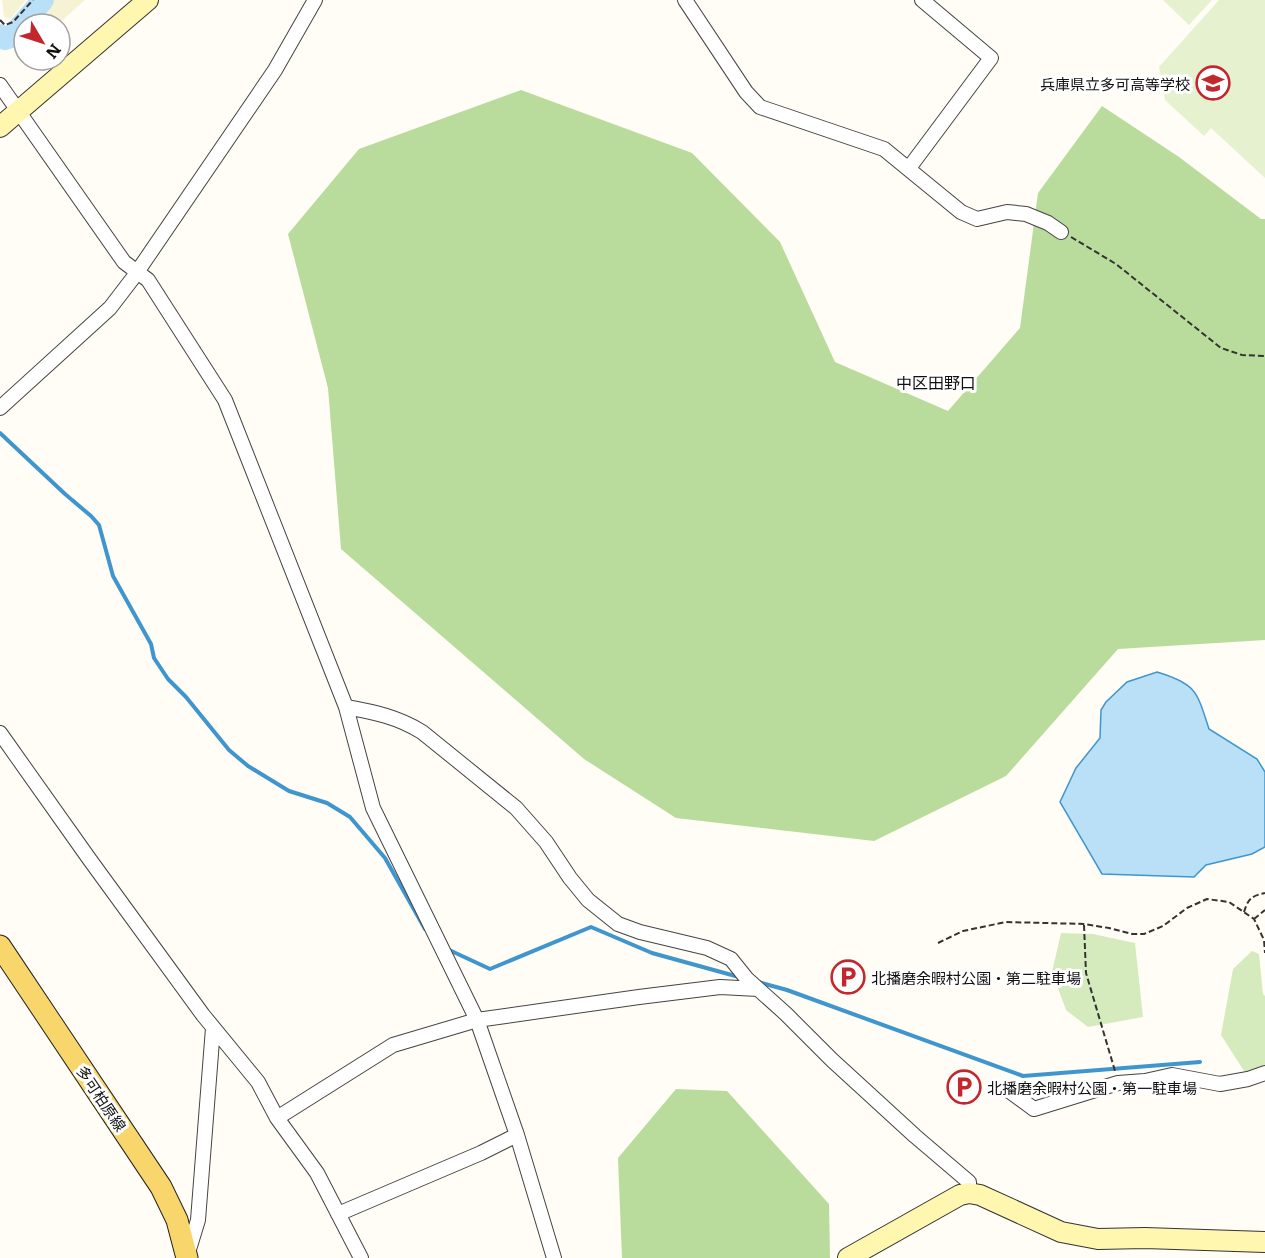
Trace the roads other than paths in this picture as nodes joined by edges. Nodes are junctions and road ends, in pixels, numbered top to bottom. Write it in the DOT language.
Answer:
graph roads {
  1 [pos="148,0"];
  2 [pos="315,0"];
  3 [pos="685,0"];
  4 [pos="922,0"];
  5 [pos="0,85"];
  6 [pos="18,112"];
  7 [pos="0,127"];
  8 [pos="909,168"];
  9 [pos="1060,232"];
  10 [pos="137,272"];
  11 [pos="0,408"];
  12 [pos="346,707"];
  13 [pos="0,733"];
  14 [pos="0,946"];
  15 [pos="758,989"];
  16 [pos="477,1020"];
  17 [pos="213,1028"];
  18 [pos="1265,1072"];
  19 [pos="1008,1090"];
  20 [pos="277,1118"];
  21 [pos="518,1135"];
  22 [pos="969,1193"];
  23 [pos="338,1214"];
  24 [pos="1265,1242"];
  25 [pos="187,1258"];
  26 [pos="362,1258"];
  27 [pos="554,1258"];
  28 [pos="848,1258"];
  1 -- 6 [label="street"];
  2 -- 10 [label="street"];
  3 -- 8 [label="street"];
  4 -- 8 [label="street"];
  5 -- 6 [label="street"];
  6 -- 7 [label="street"];
  6 -- 10 [label="street"];
  8 -- 9 [label="street"];
  10 -- 11 [label="street"];
  10 -- 12 [label="street"];
  12 -- 15 [label="street"];
  12 -- 16 [label="street"];
  13 -- 17 [label="street"];
  14 -- 25 [label="main road, 多可柏原線"];
  15 -- 16 [label="street"];
  15 -- 22 [label="street"];
  16 -- 20 [label="street"];
  16 -- 21 [label="street"];
  17 -- 20 [label="street"];
  17 -- 25 [label="street"];
  18 -- 19 [label="street"];
  20 -- 23 [label="street"];
  21 -- 23 [label="street"];
  21 -- 27 [label="street"];
  22 -- 24 [label="street"];
  22 -- 28 [label="street"];
  23 -- 26 [label="street"];
}
